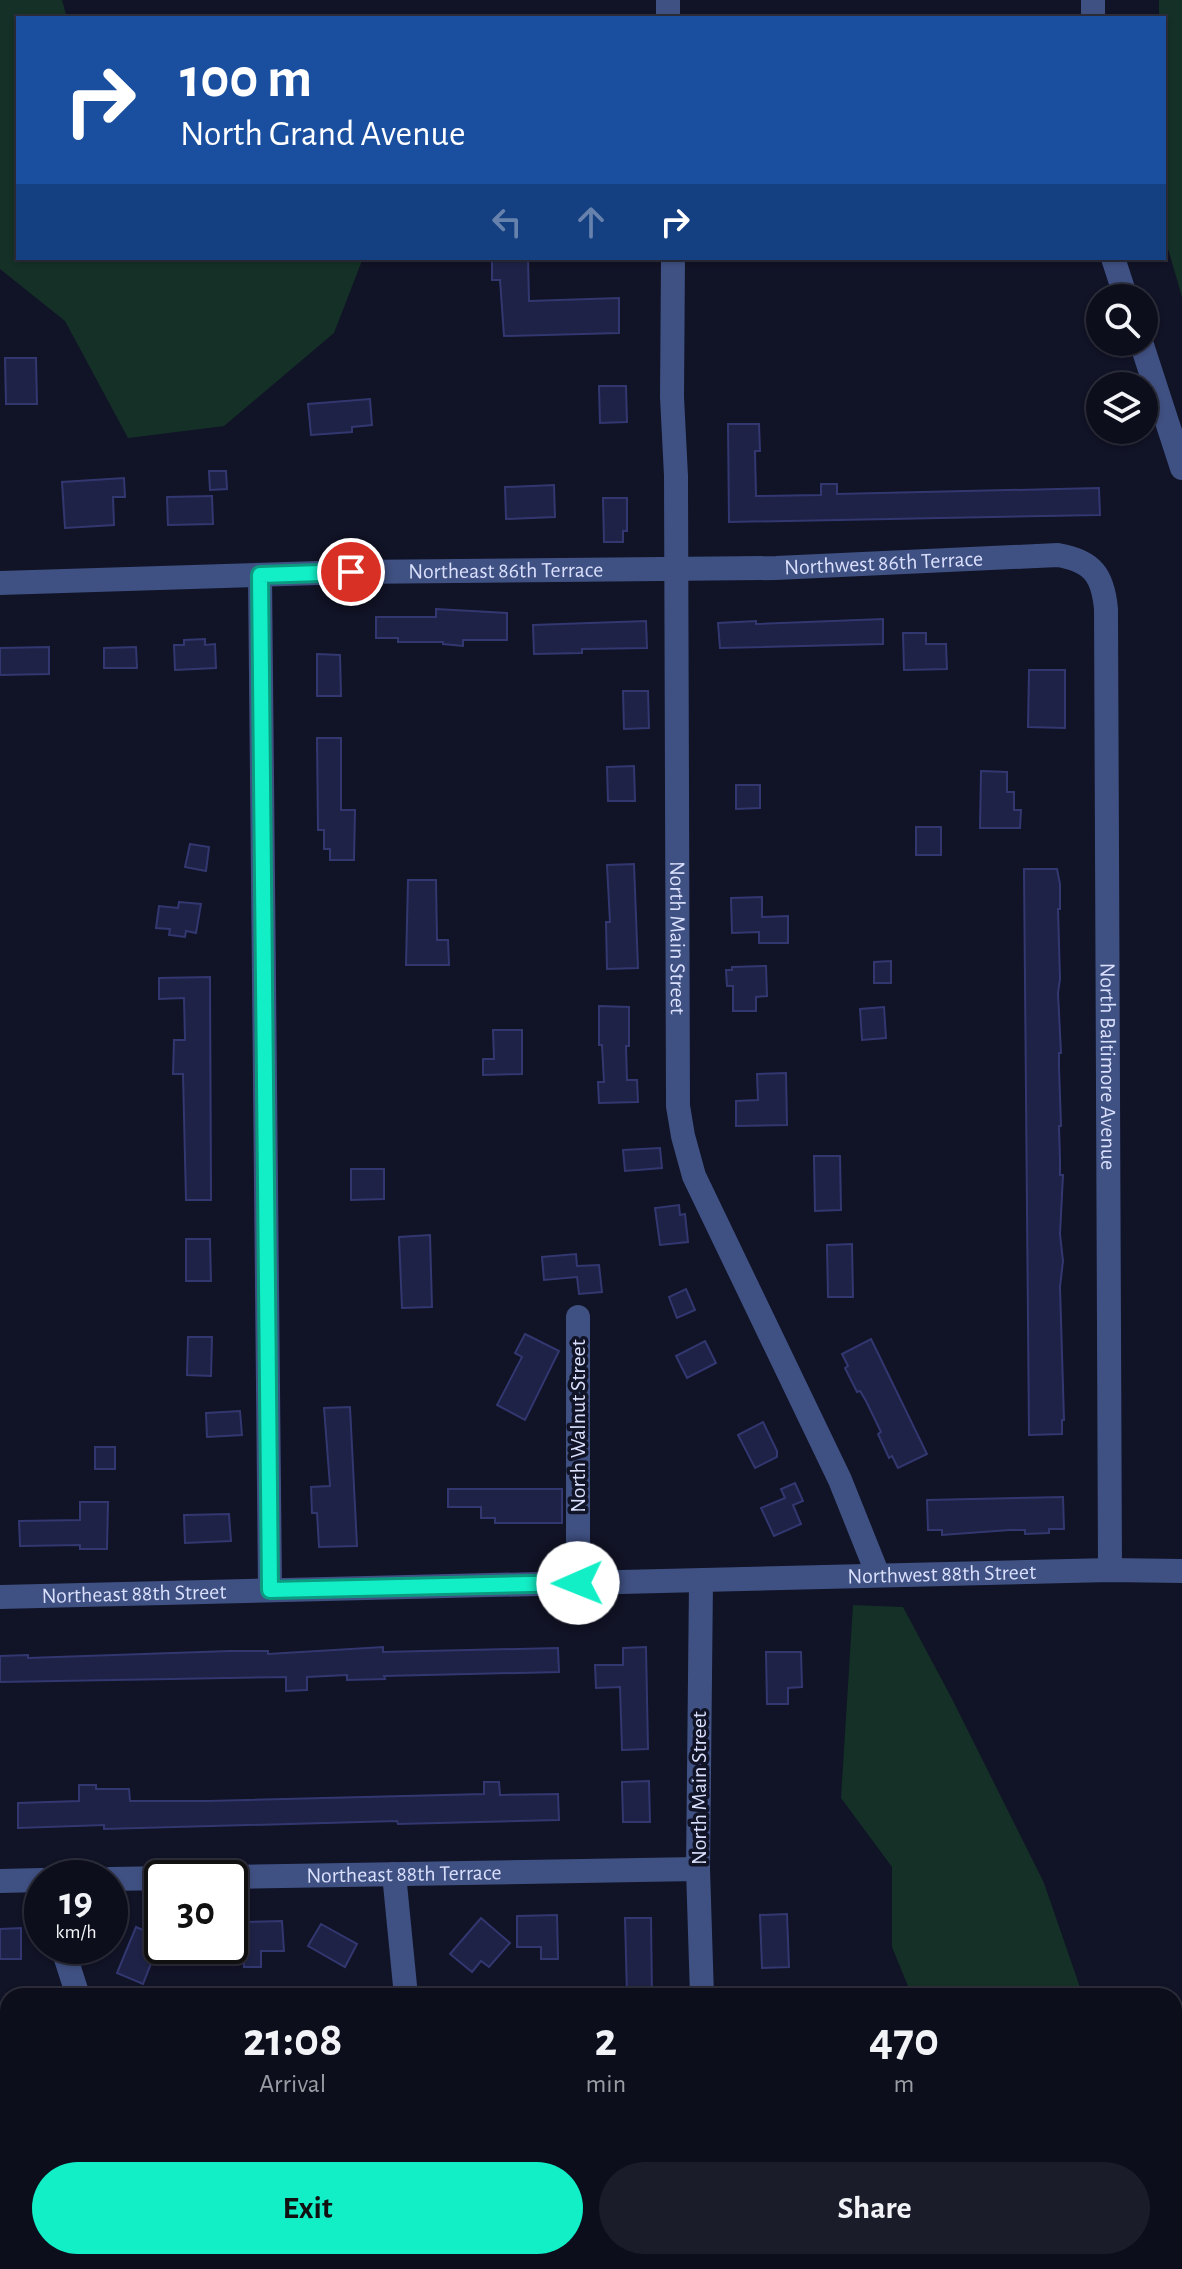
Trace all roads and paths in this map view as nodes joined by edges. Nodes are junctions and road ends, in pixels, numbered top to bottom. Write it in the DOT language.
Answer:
graph roads {
  1 [pos="673,260"];
  2 [pos="1114,260"];
  3 [pos="1121,284"];
  4 [pos="1146,356"];
  5 [pos="1182,468"];
  6 [pos="675,567"];
  7 [pos="1090,568"];
  8 [pos="260,575"];
  9 [pos="0,583"];
  10 [pos="578,1317"];
  11 [pos="1110,1570"];
  12 [pos="1182,1571"];
  13 [pos="878,1575"];
  14 [pos="701,1581"];
  15 [pos="578,1583"];
  16 [pos="270,1590"];
  17 [pos="0,1597"];
  18 [pos="698,1869"];
  19 [pos="394,1874"];
  20 [pos="128,1879"];
  21 [pos="24,1880"];
  22 [pos="0,1881"];
  23 [pos="68,1964"];
  24 [pos="75,1988"];
  25 [pos="405,1988"];
  26 [pos="702,1988"];
  1 -- 6 [label="street, North Main Street"];
  2 -- 3 [label="street"];
  4 -- 5 [label="street"];
  6 -- 7 [label="street, Northwest 86th Terrace"];
  6 -- 8 [label="street, Northeast 86th Terrace"];
  6 -- 13 [label="street, North Main Street"];
  7 -- 11 [label="street, North Baltimore Avenue"];
  8 -- 9 [label="street, Northeast 86th Terrace"];
  8 -- 16 [label="street"];
  10 -- 15 [label="street, North Walnut Street"];
  11 -- 12 [label="street, Northwest 88th Street"];
  11 -- 13 [label="street, Northwest 88th Street"];
  13 -- 14 [label="street, Northwest 88th Street"];
  14 -- 15 [label="street, Northeast 88th Street"];
  14 -- 18 [label="street, North Main Street"];
  15 -- 16 [label="street, Northeast 88th Street"];
  16 -- 17 [label="street, Northeast 88th Street"];
  18 -- 19 [label="street, Northeast 88th Terrace"];
  18 -- 26 [label="street, North Main Street"];
  19 -- 20 [label="street, Northeast 88th Terrace"];
  19 -- 25 [label="street"];
  21 -- 22 [label="street"];
  23 -- 24 [label="street"];
}
